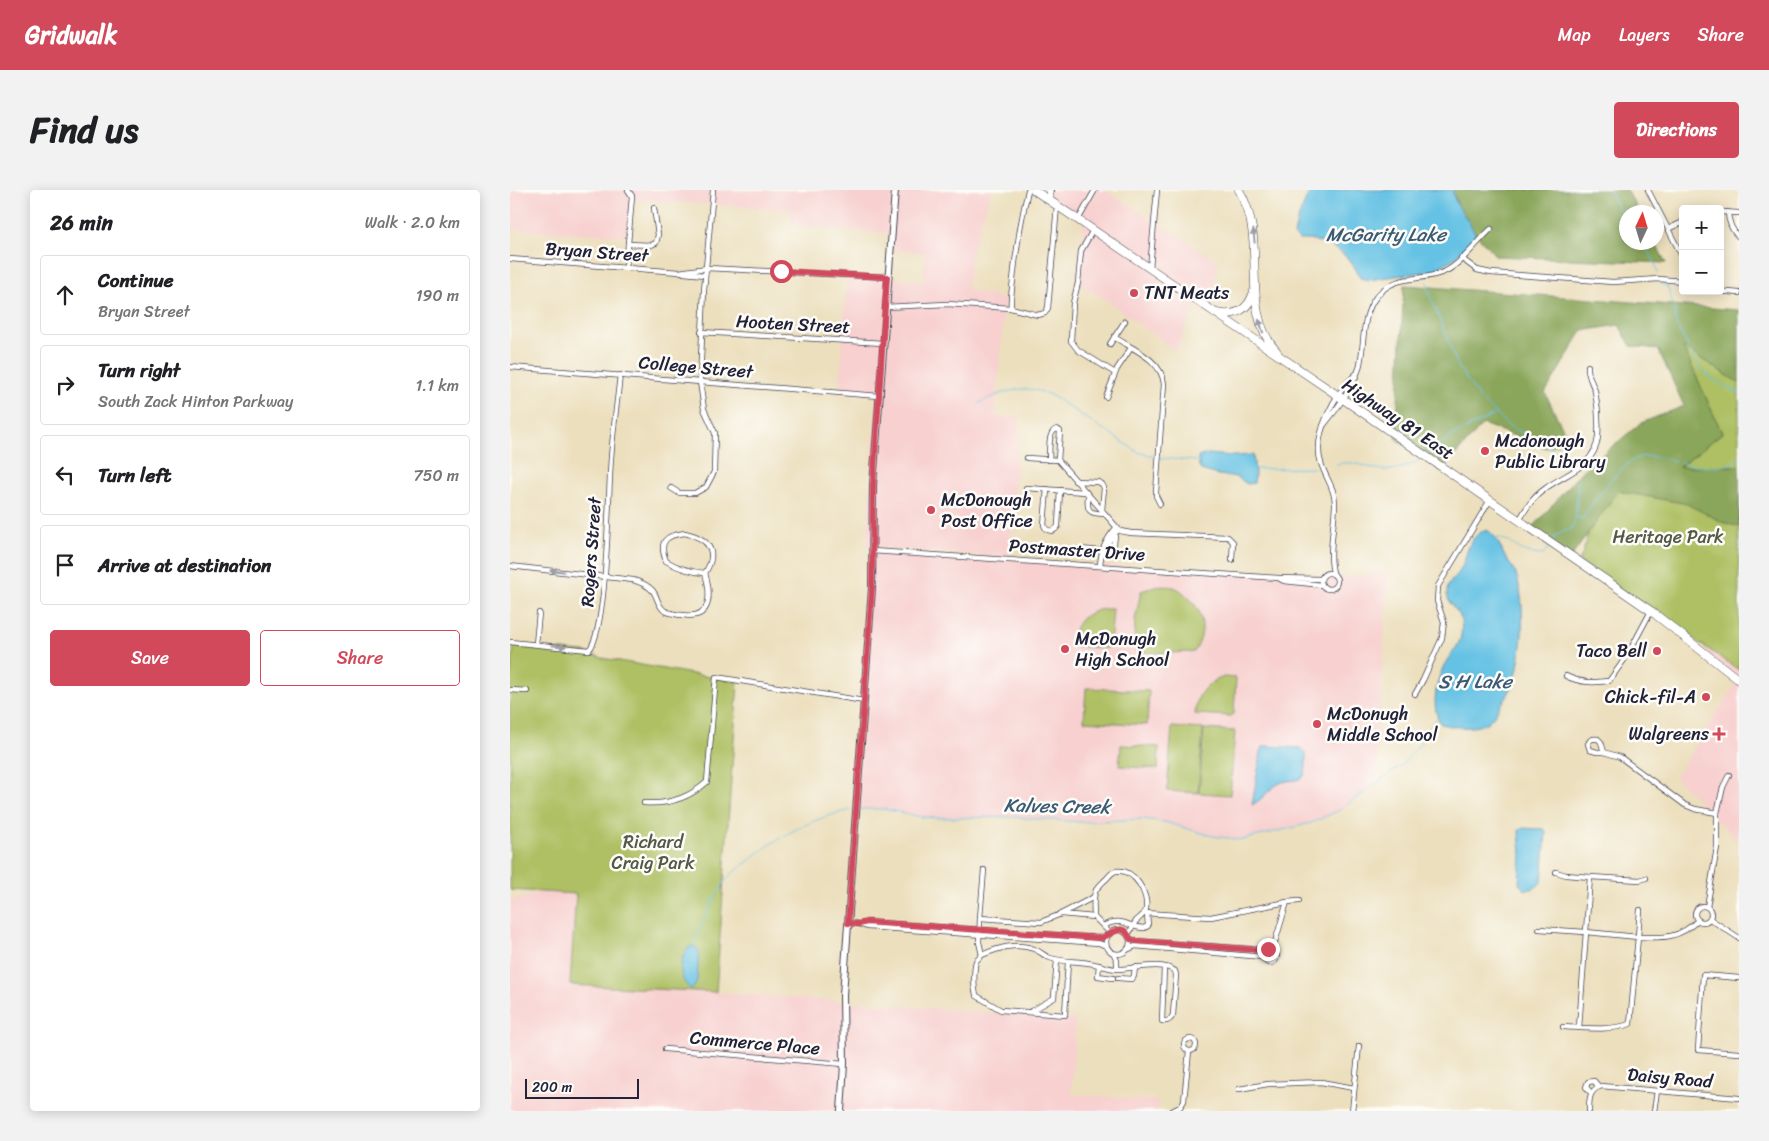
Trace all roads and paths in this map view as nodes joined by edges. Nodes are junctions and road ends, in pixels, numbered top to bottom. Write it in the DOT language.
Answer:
graph roads {
  1 [pos="628,190"];
  2 [pos="713,190"];
  3 [pos="895,190"];
  4 [pos="1028,190"];
  5 [pos="1034,190"];
  6 [pos="1050,190"];
  7 [pos="1095,190"];
  8 [pos="1156,190"];
  9 [pos="1239,190"];
  10 [pos="1648,190"];
  11 [pos="1049,200"];
  12 [pos="1058,205"];
  13 [pos="654,208"];
  14 [pos="1724,212"];
  15 [pos="1728,212"];
  16 [pos="1739,213"];
  17 [pos="1078,220"];
  18 [pos="1679,224"];
  19 [pos="1490,229"];
  20 [pos="1668,229"];
  21 [pos="1093,230"];
  22 [pos="1739,237"];
  23 [pos="628,244"];
  24 [pos="1679,250"];
  25 [pos="1462,258"];
  26 [pos="510,259"];
  27 [pos="626,268"];
  28 [pos="707,268"];
  29 [pos="1150,268"];
  30 [pos="683,272"];
  31 [pos="705,275"];
  32 [pos="887,277"];
  33 [pos="1679,281"];
  34 [pos="1255,285"];
  35 [pos="1724,292"];
  36 [pos="1739,293"];
  37 [pos="885,307"];
  38 [pos="1011,308"];
  39 [pos="1211,312"];
  40 [pos="1125,321"];
  41 [pos="702,332"];
  42 [pos="1114,337"];
  43 [pos="883,343"];
  44 [pos="1110,344"];
  45 [pos="1130,348"];
  46 [pos="1284,360"];
  47 [pos="1588,366"];
  48 [pos="510,368"];
  49 [pos="1115,373"];
  50 [pos="620,375"];
  51 [pos="700,382"];
  52 [pos="879,396"];
  53 [pos="1106,397"];
  54 [pos="1340,397"];
  55 [pos="1027,458"];
  56 [pos="1049,460"];
  57 [pos="1058,460"];
  58 [pos="1076,481"];
  59 [pos="671,488"];
  60 [pos="1026,488"];
  61 [pos="1047,489"];
  62 [pos="1060,490"];
  63 [pos="1087,494"];
  64 [pos="1490,500"];
  65 [pos="1160,504"];
  66 [pos="1103,512"];
  67 [pos="1519,521"];
  68 [pos="1117,529"];
  69 [pos="1332,543"];
  70 [pos="1080,549"];
  71 [pos="1102,549"];
  72 [pos="872,551"];
  73 [pos="1232,560"];
  74 [pos="510,566"];
  75 [pos="1100,566"];
  76 [pos="705,573"];
  77 [pos="1325,574"];
  78 [pos="1334,575"];
  79 [pos="604,576"];
  80 [pos="1279,578"];
  81 [pos="1321,579"];
  82 [pos="1322,585"];
  83 [pos="1651,611"];
  84 [pos="539,613"];
  85 [pos="510,642"];
  86 [pos="536,644"];
  87 [pos="1566,676"];
  88 [pos="1739,680"];
  89 [pos="510,690"];
  90 [pos="528,692"];
  91 [pos="1415,694"];
  92 [pos="864,701"];
  93 [pos="1604,752"];
  94 [pos="1729,775"];
  95 [pos="644,803"];
  96 [pos="1717,812"];
  97 [pos="984,870"];
  98 [pos="1556,872"];
  99 [pos="1590,878"];
  100 [pos="1646,878"];
  101 [pos="1094,897"];
  102 [pos="1299,901"];
  103 [pos="1287,902"];
  104 [pos="1707,906"];
  105 [pos="1640,910"];
  106 [pos="1060,914"];
  107 [pos="1146,914"];
  108 [pos="1094,917"];
  109 [pos="980,918"];
  110 [pos="1710,919"];
  111 [pos="1137,920"];
  112 [pos="1698,920"];
  113 [pos="1146,921"];
  114 [pos="848,923"];
  115 [pos="1103,926"];
  116 [pos="1133,926"];
  117 [pos="1539,928"];
  118 [pos="979,932"];
  119 [pos="1586,932"];
  120 [pos="1109,935"];
  121 [pos="1129,937"];
  122 [pos="1638,937"];
  123 [pos="1739,938"];
  124 [pos="1106,946"];
  125 [pos="1129,948"];
  126 [pos="1272,949"];
  127 [pos="1266,950"];
  128 [pos="1114,954"];
  129 [pos="1122,954"];
  130 [pos="982,955"];
  131 [pos="1263,957"];
  132 [pos="1057,960"];
  133 [pos="1068,960"];
  134 [pos="1117,961"];
  135 [pos="1098,965"];
  136 [pos="1135,967"];
  137 [pos="1164,967"];
  138 [pos="1117,968"];
  139 [pos="1739,978"];
  140 [pos="1030,1012"];
  141 [pos="1562,1027"];
  142 [pos="1579,1028"];
  143 [pos="1359,1046"];
  144 [pos="665,1049"];
  145 [pos="1189,1051"];
  146 [pos="1739,1053"];
  147 [pos="844,1064"];
  148 [pos="1599,1087"];
  149 [pos="1354,1088"];
  150 [pos="1239,1089"];
  151 [pos="1657,1091"];
  152 [pos="1591,1093"];
  153 [pos="1739,1098"];
  154 [pos="841,1111"];
  155 [pos="1172,1111"];
  156 [pos="1352,1111"];
  157 [pos="1588,1111"];
  158 [pos="1654,1111"];
  1 -- 23 [label="street"];
  2 -- 28 [label="street"];
  3 -- 32 [label="main road"];
  4 -- 38 [label="street"];
  5 -- 11 [label="main road, Highway 81 East"];
  6 -- 11 [label="main road"];
  7 -- 17 [label="street"];
  8 -- 29 [label="street"];
  34 -- 9 [label="main road, one-way"];
  10 -- 20 [label="street"];
  11 -- 12 [label="main road, Highway 81 East"];
  12 -- 17 [label="main road, Highway 81 East"];
  12 -- 38 [label="street"];
  13 -- 23 [label="street"];
  14 -- 15 [label="street"];
  15 -- 16 [label="street"];
  15 -- 22 [label="street"];
  17 -- 21 [label="main road, Highway 81 East"];
  18 -- 20 [label="street"];
  19 -- 25 [label="street"];
  20 -- 24 [label="street"];
  21 -- 29 [label="main road, Highway 81 East"];
  21 -- 49 [label="street"];
  23 -- 27 [label="street"];
  25 -- 33 [label="street"];
  25 -- 54 [label="street"];
  26 -- 27 [label="street, Bryan Street"];
  27 -- 30 [label="street, Bryan Street"];
  28 -- 30 [label="street, Bryan Street"];
  28 -- 31 [label="street"];
  28 -- 32 [label="street, Bryan Street"];
  29 -- 39 [label="main road, Highway 81 East"];
  30 -- 31 [label="street, Bryan Street"];
  31 -- 41 [label="street"];
  32 -- 37 [label="main road"];
  34 -- 39 [label="main road"];
  46 -- 34 [label="main road, one-way"];
  35 -- 36 [label="street"];
  37 -- 38 [label="street"];
  37 -- 43 [label="main road"];
  39 -- 46 [label="main road, Highway 81 East"];
  40 -- 42 [label="street"];
  41 -- 43 [label="street, Hooten Street"];
  41 -- 51 [label="street"];
  42 -- 44 [label="street"];
  42 -- 45 [label="street"];
  43 -- 52 [label="main road"];
  45 -- 49 [label="street"];
  45 -- 65 [label="street"];
  46 -- 54 [label="main road, Highway 81 East"];
  47 -- 67 [label="street"];
  48 -- 50 [label="street, College Street"];
  49 -- 53 [label="street"];
  50 -- 51 [label="street, College Street"];
  50 -- 79 [label="street, Rogers Street"];
  51 -- 52 [label="street, College Street"];
  51 -- 59 [label="street"];
  52 -- 72 [label="main road"];
  54 -- 64 [label="main road, Highway 81 East"];
  54 -- 69 [label="street"];
  55 -- 56 [label="street"];
  56 -- 57 [label="street"];
  56 -- 57 [label="street"];
  57 -- 58 [label="street"];
  58 -- 63 [label="street"];
  58 -- 66 [label="street"];
  60 -- 61 [label="street"];
  61 -- 62 [label="street"];
  61 -- 62 [label="street"];
  62 -- 63 [label="street"];
  63 -- 66 [label="street"];
  63 -- 66 [label="street"];
  64 -- 67 [label="main road, Highway 81 East"];
  64 -- 91 [label="street"];
  66 -- 68 [label="street"];
  67 -- 83 [label="main road, Highway 81 East"];
  68 -- 71 [label="street"];
  68 -- 71 [label="street"];
  68 -- 73 [label="street"];
  69 -- 77 [label="street"];
  69 -- 78 [label="street"];
  70 -- 71 [label="street"];
  71 -- 75 [label="street"];
  72 -- 75 [label="street, Postmaster Drive"];
  72 -- 92 [label="main road"];
  79 -- 74 [label="street, one-way"];
  75 -- 80 [label="street, Postmaster Drive"];
  76 -- 76 [label="street"];
  76 -- 79 [label="street"];
  77 -- 78 [label="street"];
  77 -- 81 [label="street"];
  78 -- 82 [label="street"];
  86 -- 79 [label="street, Rogers Street, one-way"];
  80 -- 81 [label="street"];
  80 -- 82 [label="street"];
  81 -- 82 [label="street"];
  83 -- 87 [label="street"];
  83 -- 88 [label="main road, Highway 81 East"];
  84 -- 86 [label="street"];
  85 -- 86 [label="street, Rogers Street"];
  89 -- 90 [label="street"];
  92 -- 95 [label="street"];
  92 -- 114 [label="main road"];
  93 -- 96 [label="street"];
  94 -- 96 [label="street"];
  96 -- 104 [label="street"];
  97 -- 109 [label="street"];
  98 -- 99 [label="street"];
  99 -- 100 [label="street"];
  99 -- 119 [label="street"];
  101 -- 106 [label="street"];
  101 -- 107 [label="street"];
  101 -- 108 [label="street"];
  102 -- 103 [label="street"];
  103 -- 107 [label="street"];
  103 -- 126 [label="street"];
  104 -- 110 [label="street"];
  104 -- 112 [label="street"];
  105 -- 122 [label="street"];
  106 -- 108 [label="street"];
  106 -- 109 [label="street"];
  107 -- 111 [label="street"];
  107 -- 113 [label="street"];
  108 -- 115 [label="street"];
  109 -- 118 [label="street"];
  110 -- 112 [label="street"];
  110 -- 123 [label="street"];
  111 -- 113 [label="street"];
  111 -- 116 [label="street"];
  112 -- 122 [label="street"];
  113 -- 116 [label="street"];
  114 -- 118 [label="street"];
  114 -- 147 [label="main road"];
  115 -- 116 [label="street"];
  115 -- 120 [label="street"];
  116 -- 121 [label="street"];
  117 -- 119 [label="street"];
  118 -- 120 [label="street"];
  118 -- 124 [label="street"];
  118 -- 130 [label="street"];
  119 -- 122 [label="street"];
  119 -- 142 [label="street"];
  120 -- 121 [label="street"];
  120 -- 124 [label="street"];
  121 -- 125 [label="street"];
  121 -- 127 [label="street"];
  122 -- 142 [label="street"];
  124 -- 128 [label="street"];
  125 -- 129 [label="street"];
  125 -- 131 [label="street"];
  126 -- 127 [label="street"];
  126 -- 131 [label="street"];
  127 -- 131 [label="street"];
  128 -- 129 [label="street"];
  128 -- 134 [label="street"];
  129 -- 134 [label="street"];
  130 -- 132 [label="street"];
  130 -- 140 [label="street"];
  132 -- 133 [label="street"];
  132 -- 140 [label="street"];
  133 -- 135 [label="street"];
  133 -- 140 [label="street"];
  134 -- 138 [label="street"];
  135 -- 136 [label="street"];
  135 -- 138 [label="street"];
  136 -- 137 [label="street"];
  136 -- 138 [label="street"];
  137 -- 137 [label="street"];
  139 -- 146 [label="street"];
  141 -- 142 [label="street"];
  143 -- 149 [label="street"];
  144 -- 147 [label="street, Commerce Place"];
  145 -- 155 [label="street"];
  147 -- 154 [label="main road"];
  148 -- 151 [label="street, Daisy Road"];
  148 -- 152 [label="street"];
  148 -- 152 [label="street"];
  149 -- 150 [label="street"];
  149 -- 156 [label="street"];
  151 -- 153 [label="street, Daisy Road"];
  151 -- 158 [label="street"];
  152 -- 157 [label="street"];
}
